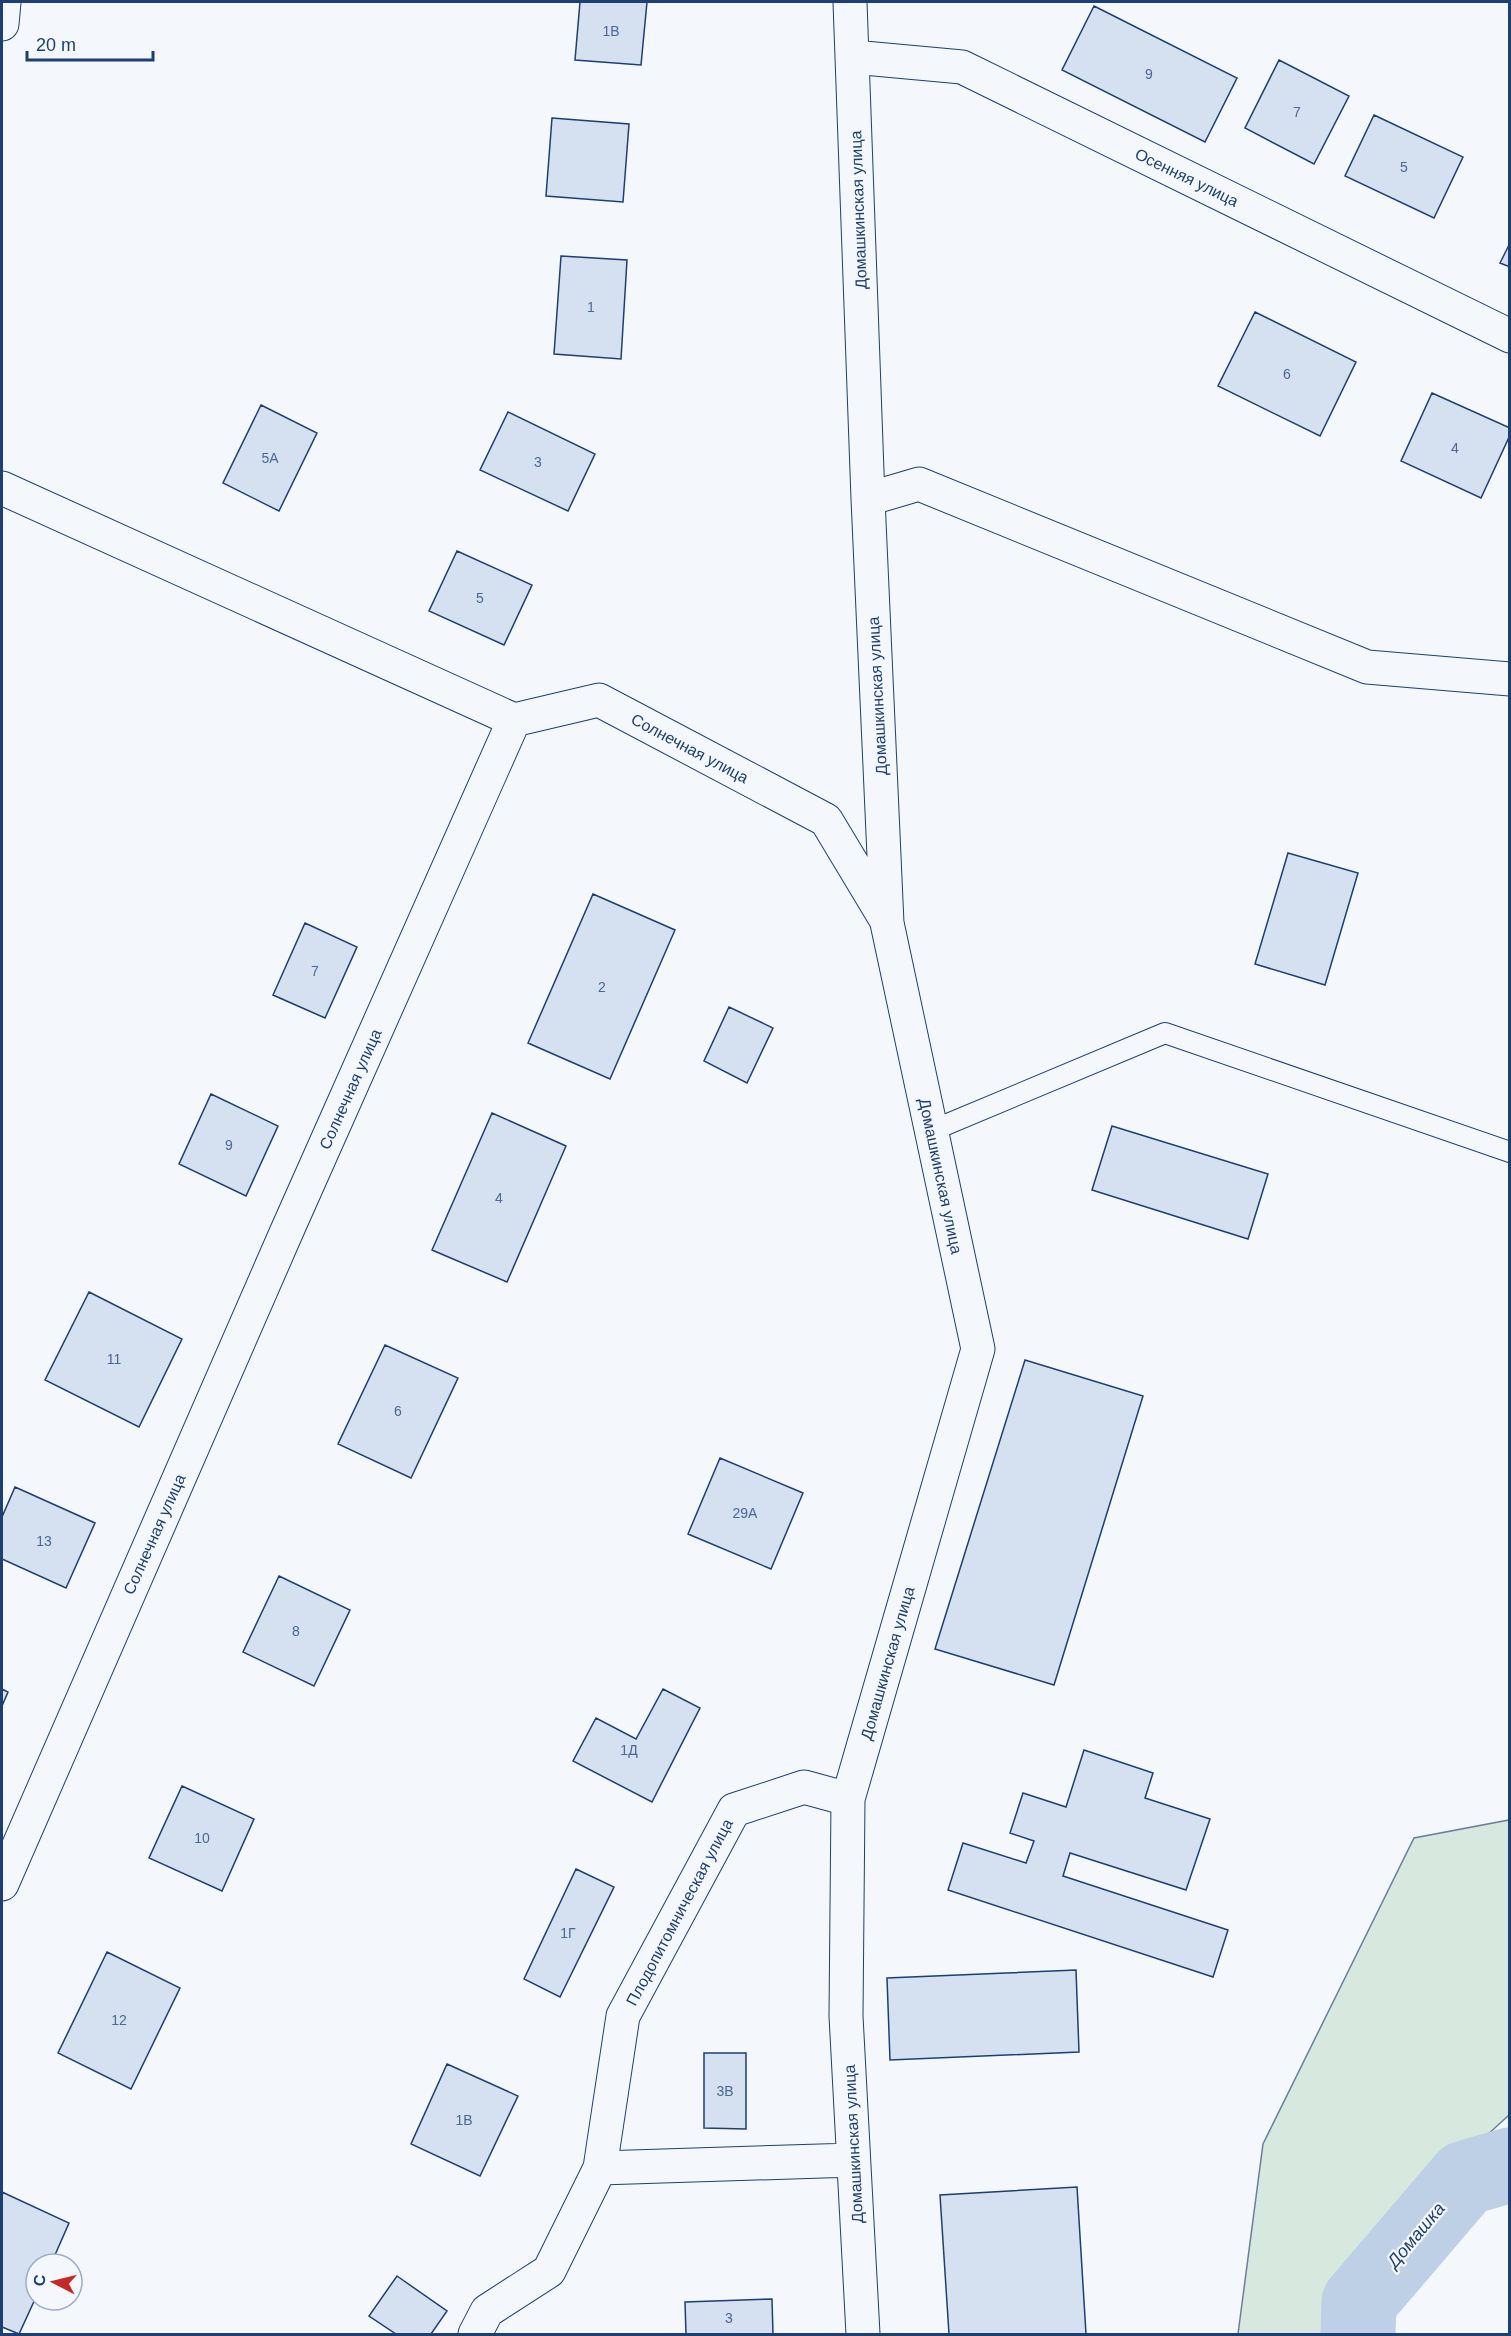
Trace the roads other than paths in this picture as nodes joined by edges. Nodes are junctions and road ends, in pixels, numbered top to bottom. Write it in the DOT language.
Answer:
graph roads {
  1 [pos="4,2"];
  2 [pos="850,2"];
  3 [pos="2,24"];
  4 [pos="853,57"];
  5 [pos="1509,336"];
  6 [pos="2,488"];
  7 [pos="868,499"];
  8 [pos="1509,679"];
  9 [pos="514,720"];
  10 [pos="887,923"];
  11 [pos="931,1131"];
  12 [pos="1509,1152"];
  13 [pos="848,1799"];
  14 [pos="2,1884"];
  15 [pos="854,2160"];
  16 [pos="600,2168"];
  17 [pos="475,2334"];
  18 [pos="863,2334"];
  1 -- 3 [label="street"];
  2 -- 4 [label="street, Домашкинская улица"];
  4 -- 5 [label="street, Осенняя улица"];
  4 -- 7 [label="street, Домашкинская улица"];
  6 -- 9 [label="street"];
  7 -- 8 [label="street"];
  7 -- 10 [label="street, Домашкинская улица"];
  9 -- 10 [label="street, Солнечная улица"];
  9 -- 14 [label="street, Солнечная улица"];
  10 -- 11 [label="street, Домашкинская улица"];
  11 -- 12 [label="lane"];
  11 -- 13 [label="street, Домашкинская улица"];
  13 -- 15 [label="street, Домашкинская улица"];
  13 -- 16 [label="street, Плодопитомническая улица"];
  15 -- 16 [label="street"];
  15 -- 18 [label="street, Домашкинская улица"];
  16 -- 17 [label="street, Плодопитомническая улица"];
}
